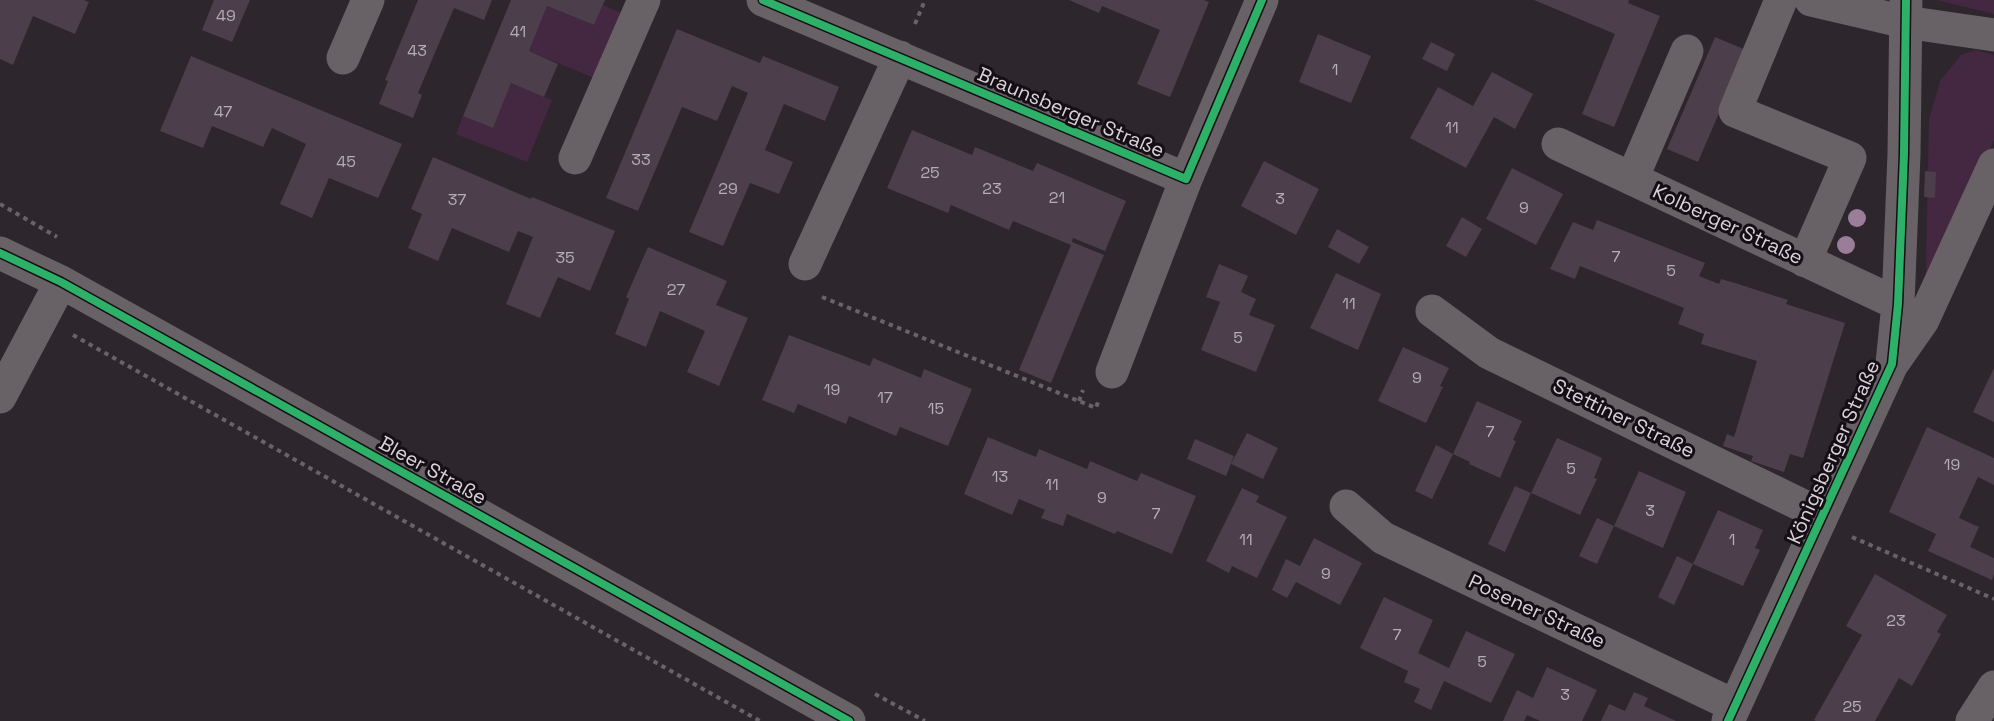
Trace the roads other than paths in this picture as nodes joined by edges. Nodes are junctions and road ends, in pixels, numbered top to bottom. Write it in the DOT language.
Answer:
graph roads {
  1 [pos="368,0"];
  2 [pos="644,0"];
  3 [pos="763,0"];
  4 [pos="1262,0"];
  5 [pos="1781,0"];
  6 [pos="1811,0"];
  7 [pos="1906,11"];
  8 [pos="1994,35"];
  9 [pos="1687,51"];
  10 [pos="900,57"];
  11 [pos="343,58"];
  12 [pos="1557,144"];
  13 [pos="575,158"];
  14 [pos="1994,165"];
  15 [pos="1186,179"];
  16 [pos="1632,179"];
  17 [pos="0,253"];
  18 [pos="1805,261"];
  19 [pos="805,264"];
  20 [pos="61,282"];
  21 [pos="1898,304"];
  22 [pos="1432,311"];
  23 [pos="1892,364"];
  24 [pos="1100,376"];
  25 [pos="0,397"];
  26 [pos="1346,506"];
  27 [pos="1820,519"];
  28 [pos="1994,687"];
  29 [pos="1731,713"];
  30 [pos="849,721"];
  31 [pos="1972,721"];
  1 -- 11 [label="street"];
  2 -- 13 [label="street"];
  3 -- 10 [label="street, Braunsberger Straße"];
  4 -- 15 [label="street"];
  5 -- 18 [label="street"];
  6 -- 7 [label="street"];
  7 -- 8 [label="street"];
  7 -- 21 [label="street, Königsberger Straße"];
  9 -- 16 [label="street"];
  10 -- 15 [label="street, Braunsberger Straße"];
  10 -- 19 [label="street"];
  12 -- 16 [label="street, Kolberger Straße"];
  14 -- 23 [label="street"];
  15 -- 24 [label="street"];
  16 -- 18 [label="street, Kolberger Straße"];
  17 -- 20 [label="street, Bleer Straße"];
  18 -- 21 [label="street, Kolberger Straße"];
  20 -- 25 [label="street"];
  20 -- 30 [label="street, Bleer Straße"];
  21 -- 23 [label="street, Königsberger Straße"];
  22 -- 27 [label="street, Stettiner Straße"];
  23 -- 27 [label="street, Königsberger Straße"];
  26 -- 29 [label="street, Posener Straße"];
  27 -- 29 [label="street, Königsberger Straße"];
  28 -- 31 [label="street"];
}
